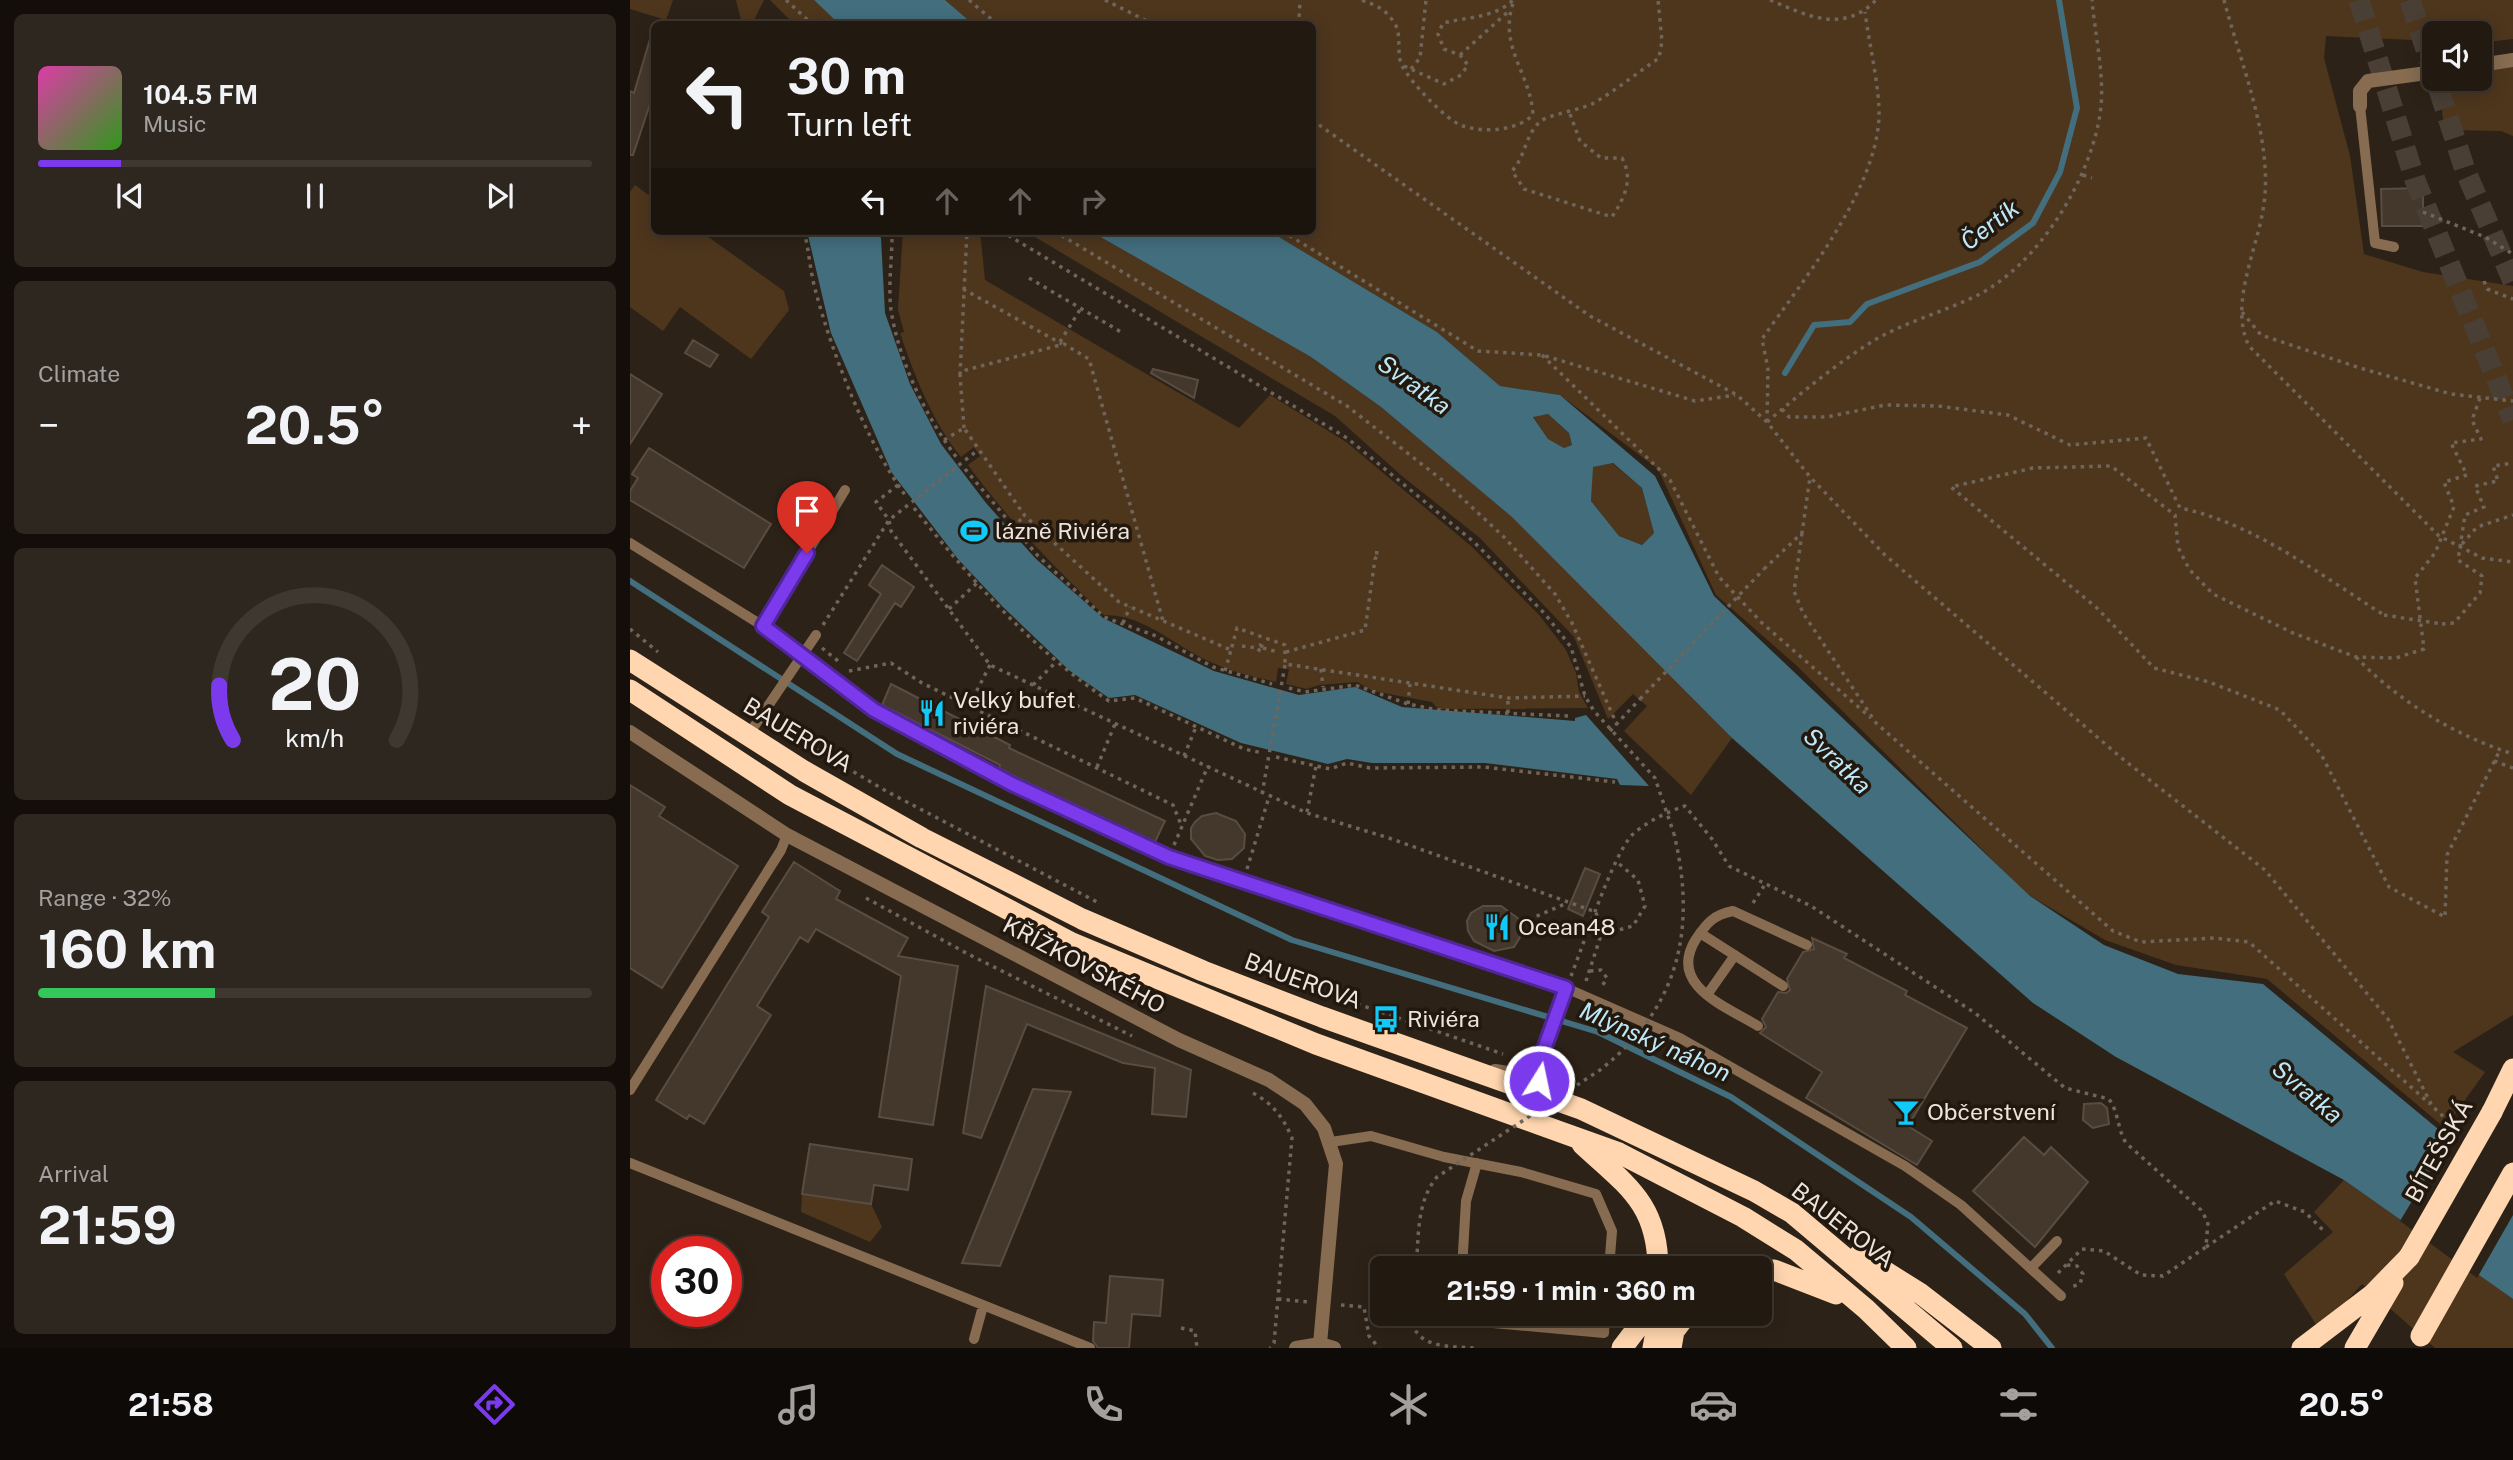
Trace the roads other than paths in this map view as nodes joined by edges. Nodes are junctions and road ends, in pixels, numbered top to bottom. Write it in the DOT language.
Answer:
graph roads {
  1 [pos="2513,60"];
  2 [pos="2492,63"];
  3 [pos="2422,74"];
  4 [pos="2360,106"];
  5 [pos="2394,247"];
  6 [pos="845,490"];
  7 [pos="630,543"];
  8 [pos="763,626"];
  9 [pos="815,638"];
  10 [pos="801,656"];
  11 [pos="630,660"];
  12 [pos="630,690"];
  13 [pos="630,732"];
  14 [pos="747,737"];
  15 [pos="787,835"];
  16 [pos="1700,933"];
  17 [pos="1807,945"];
  18 [pos="1735,955"];
  19 [pos="1783,985"];
  20 [pos="1566,988"];
  21 [pos="1707,995"];
  22 [pos="1758,1026"];
  23 [pos="1538,1066"];
  24 [pos="1466,1068"];
  25 [pos="2513,1069"];
  26 [pos="630,1090"];
  27 [pos="1581,1109"];
  28 [pos="1570,1133"];
  29 [pos="1331,1142"];
  30 [pos="630,1163"];
  31 [pos="1477,1163"];
  32 [pos="2513,1173"];
  33 [pos="1792,1213"];
  34 [pos="2057,1241"];
  35 [pos="1463,1256"];
  36 [pos="1610,1256"];
  37 [pos="1657,1256"];
  38 [pos="2031,1268"];
  39 [pos="1772,1270"];
  40 [pos="2061,1296"];
  41 [pos="2377,1298"];
  42 [pos="983,1306"];
  43 [pos="1866,1309"];
  44 [pos="1526,1326"];
  45 [pos="1604,1326"];
  46 [pos="1638,1326"];
  47 [pos="1660,1326"];
  48 [pos="1678,1326"];
  49 [pos="974,1339"];
  50 [pos="2418,1342"];
  51 [pos="1327,1346"];
  52 [pos="1090,1348"];
  53 [pos="1296,1348"];
  54 [pos="1622,1348"];
  55 [pos="1653,1348"];
  56 [pos="1671,1348"];
  57 [pos="1906,1348"];
  58 [pos="1952,1348"];
  59 [pos="1992,1348"];
  60 [pos="2302,1348"];
  61 [pos="2356,1348"];
  1 -- 2 [label="street"];
  3 -- 4 [label="street"];
  4 -- 5 [label="lane"];
  6 -- 8 [label="lane"];
  7 -- 8 [label="lane"];
  8 -- 10 [label="lane"];
  9 -- 10 [label="lane"];
  10 -- 14 [label="lane"];
  10 -- 20 [label="lane"];
  11 -- 14 [label="highway, BAUEROVA"];
  12 -- 28 [label="highway"];
  13 -- 15 [label="street, KŘÍŽKOVSKÉHO"];
  14 -- 24 [label="highway, BAUEROVA"];
  15 -- 26 [label="lane"];
  15 -- 29 [label="street, KŘÍŽKOVSKÉHO"];
  16 -- 17 [label="lane"];
  16 -- 18 [label="lane"];
  16 -- 21 [label="lane"];
  18 -- 19 [label="lane"];
  18 -- 21 [label="lane"];
  20 -- 23 [label="lane"];
  20 -- 38 [label="lane"];
  21 -- 22 [label="lane"];
  23 -- 24 [label="street"];
  23 -- 27 [label="street"];
  24 -- 27 [label="highway, BAUEROVA"];
  25 -- 41 [label="highway, BÍTEŠSKÁ, bridge"];
  27 -- 33 [label="highway, BAUEROVA"];
  28 -- 37 [label="highway"];
  28 -- 43 [label="highway"];
  29 -- 31 [label="lane"];
  29 -- 51 [label="street, KŘÍŽKOVSKÉHO"];
  30 -- 42 [label="lane"];
  31 -- 35 [label="lane"];
  31 -- 36 [label="lane"];
  32 -- 50 [label="highway, bridge"];
  33 -- 58 [label="highway, BAUEROVA"];
  33 -- 59 [label="highway"];
  34 -- 38 [label="lane"];
  38 -- 40 [label="lane"];
  39 -- 43 [label="highway"];
  41 -- 60 [label="highway"];
  41 -- 61 [label="highway"];
  42 -- 49 [label="lane"];
  42 -- 52 [label="lane"];
  43 -- 57 [label="highway"];
  44 -- 45 [label="lane"];
  46 -- 54 [label="highway"];
  47 -- 55 [label="highway"];
  48 -- 56 [label="highway"];
  51 -- 53 [label="street"];
}
